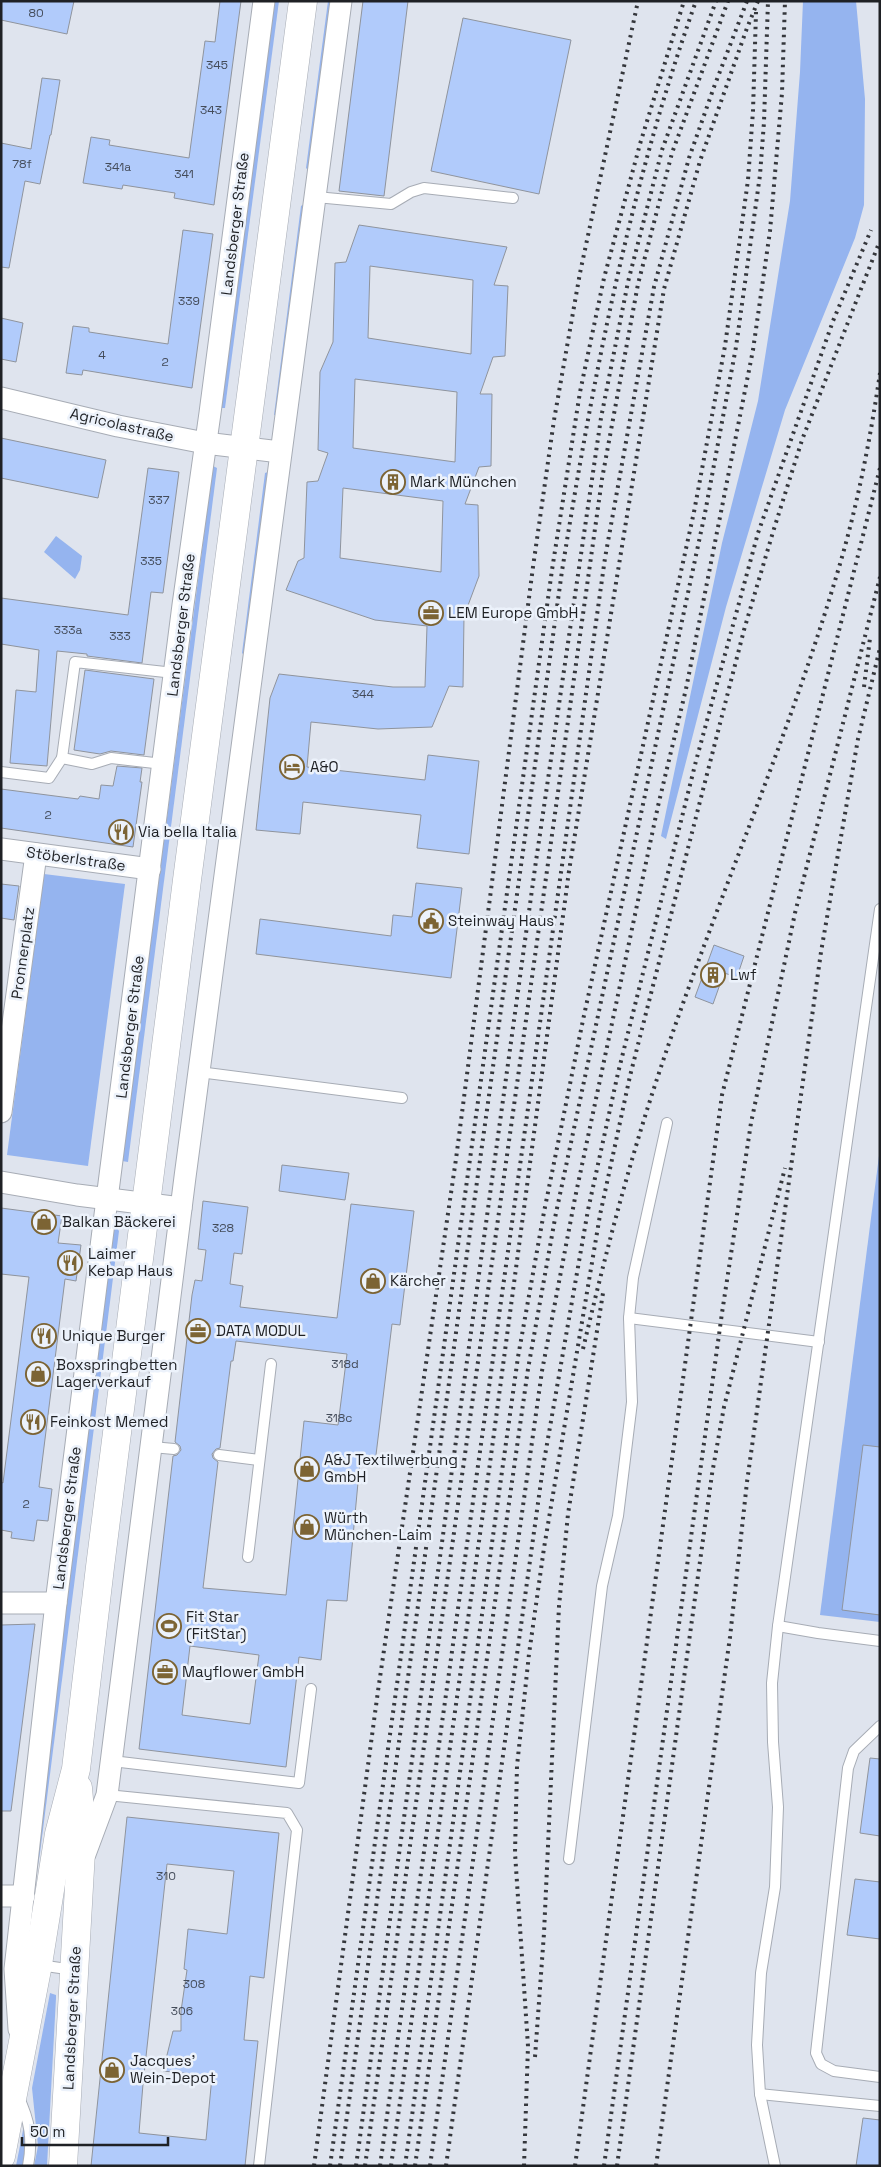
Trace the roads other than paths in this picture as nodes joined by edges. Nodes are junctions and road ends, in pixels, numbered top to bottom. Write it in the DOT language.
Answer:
graph roads {
  1 [pos="264,1"];
  2 [pos="303,1"];
  3 [pos="341,1"];
  4 [pos="316,197"];
  5 [pos="513,198"];
  6 [pos="1,398"];
  7 [pos="205,444"];
  8 [pos="243,448"];
  9 [pos="280,452"];
  10 [pos="174,673"];
  11 [pos="62,758"];
  12 [pos="163,764"];
  13 [pos="1,772"];
  14 [pos="1,849"];
  15 [pos="36,854"];
  16 [pos="150,869"];
  17 [pos="880,909"];
  18 [pos="198,1072"];
  19 [pos="402,1098"];
  20 [pos="1,1112"];
  21 [pos="668,1123"];
  22 [pos="1,1182"];
  23 [pos="107,1199"];
  24 [pos="146,1204"];
  25 [pos="181,1208"];
  26 [pos="629,1318"];
  27 [pos="819,1342"];
  28 [pos="271,1364"];
  29 [pos="152,1447"];
  30 [pos="174,1450"];
  31 [pos="219,1455"];
  32 [pos="259,1460"];
  33 [pos="248,1557"];
  34 [pos="56,1603"];
  35 [pos="1,1604"];
  36 [pos="778,1626"];
  37 [pos="880,1641"];
  38 [pos="311,1689"];
  39 [pos="880,1726"];
  40 [pos="112,1761"];
  41 [pos="76,1769"];
  42 [pos="107,1795"];
  43 [pos="569,1859"];
  44 [pos="80,1869"];
  45 [pos="1,1896"];
  46 [pos="24,1896"];
  47 [pos="38,1964"];
  48 [pos="75,1970"];
  49 [pos="21,2054"];
  50 [pos="880,2077"];
  51 [pos="15,2088"];
  52 [pos="760,2094"];
  53 [pos="880,2106"];
  54 [pos="1,2156"];
  55 [pos="28,2166"];
  56 [pos="64,2166"];
  57 [pos="259,2166"];
  58 [pos="775,2166"];
  1 -- 7 [label="street, Landsberger Straße"];
  2 -- 8 [label="main road, Landsberger Straße"];
  3 -- 4 [label="street, Landsberger Straße"];
  4 -- 5 [label="lane"];
  4 -- 9 [label="street, Landsberger Straße"];
  6 -- 7 [label="street, Agricolastraße"];
  7 -- 8 [label="street, Agricolastraße"];
  7 -- 10 [label="street, Landsberger Straße"];
  8 -- 9 [label="street"];
  8 -- 24 [label="main road, Landsberger Straße"];
  9 -- 18 [label="street, Landsberger Straße"];
  10 -- 11 [label="lane"];
  10 -- 12 [label="street, Landsberger Straße"];
  11 -- 12 [label="lane"];
  11 -- 13 [label="lane"];
  12 -- 16 [label="street, Landsberger Straße"];
  14 -- 15 [label="street, Stöberlstraße"];
  15 -- 16 [label="street, Stöberlstraße"];
  15 -- 20 [label="street, Pronnerplatz"];
  16 -- 23 [label="street, Landsberger Straße"];
  17 -- 27 [label="lane"];
  18 -- 19 [label="lane"];
  18 -- 25 [label="street, Landsberger Straße"];
  21 -- 26 [label="lane"];
  22 -- 23 [label="street"];
  23 -- 24 [label="street"];
  23 -- 34 [label="street, Landsberger Straße"];
  24 -- 25 [label="street"];
  24 -- 41 [label="main road, Landsberger Straße"];
  25 -- 29 [label="street, Landsberger Straße"];
  26 -- 27 [label="lane"];
  26 -- 43 [label="lane"];
  27 -- 36 [label="lane"];
  28 -- 32 [label="lane"];
  29 -- 30 [label="lane"];
  29 -- 40 [label="street, Landsberger Straße"];
  31 -- 32 [label="lane"];
  32 -- 33 [label="lane"];
  34 -- 35 [label="street"];
  34 -- 46 [label="street, Landsberger Straße"];
  36 -- 37 [label="lane"];
  36 -- 52 [label="lane"];
  38 -- 40 [label="lane"];
  39 -- 50 [label="lane"];
  40 -- 42 [label="street, Landsberger Straße"];
  41 -- 44 [label="main road, Landsberger Straße"];
  41 -- 47 [label="main road, Landsberger Straße"];
  42 -- 44 [label="street, Landsberger Straße"];
  42 -- 57 [label="lane"];
  44 -- 48 [label="main road, Landsberger Straße"];
  45 -- 46 [label="street"];
  46 -- 49 [label="street, Landsberger Straße"];
  47 -- 48 [label="lane"];
  47 -- 49 [label="main road, Landsberger Straße"];
  48 -- 56 [label="main road, Landsberger Straße"];
  49 -- 51 [label="main road, Landsberger Straße"];
  51 -- 54 [label="main road, Landsberger Straße"];
  51 -- 55 [label="lane"];
  52 -- 53 [label="lane"];
  52 -- 58 [label="lane"];
}
